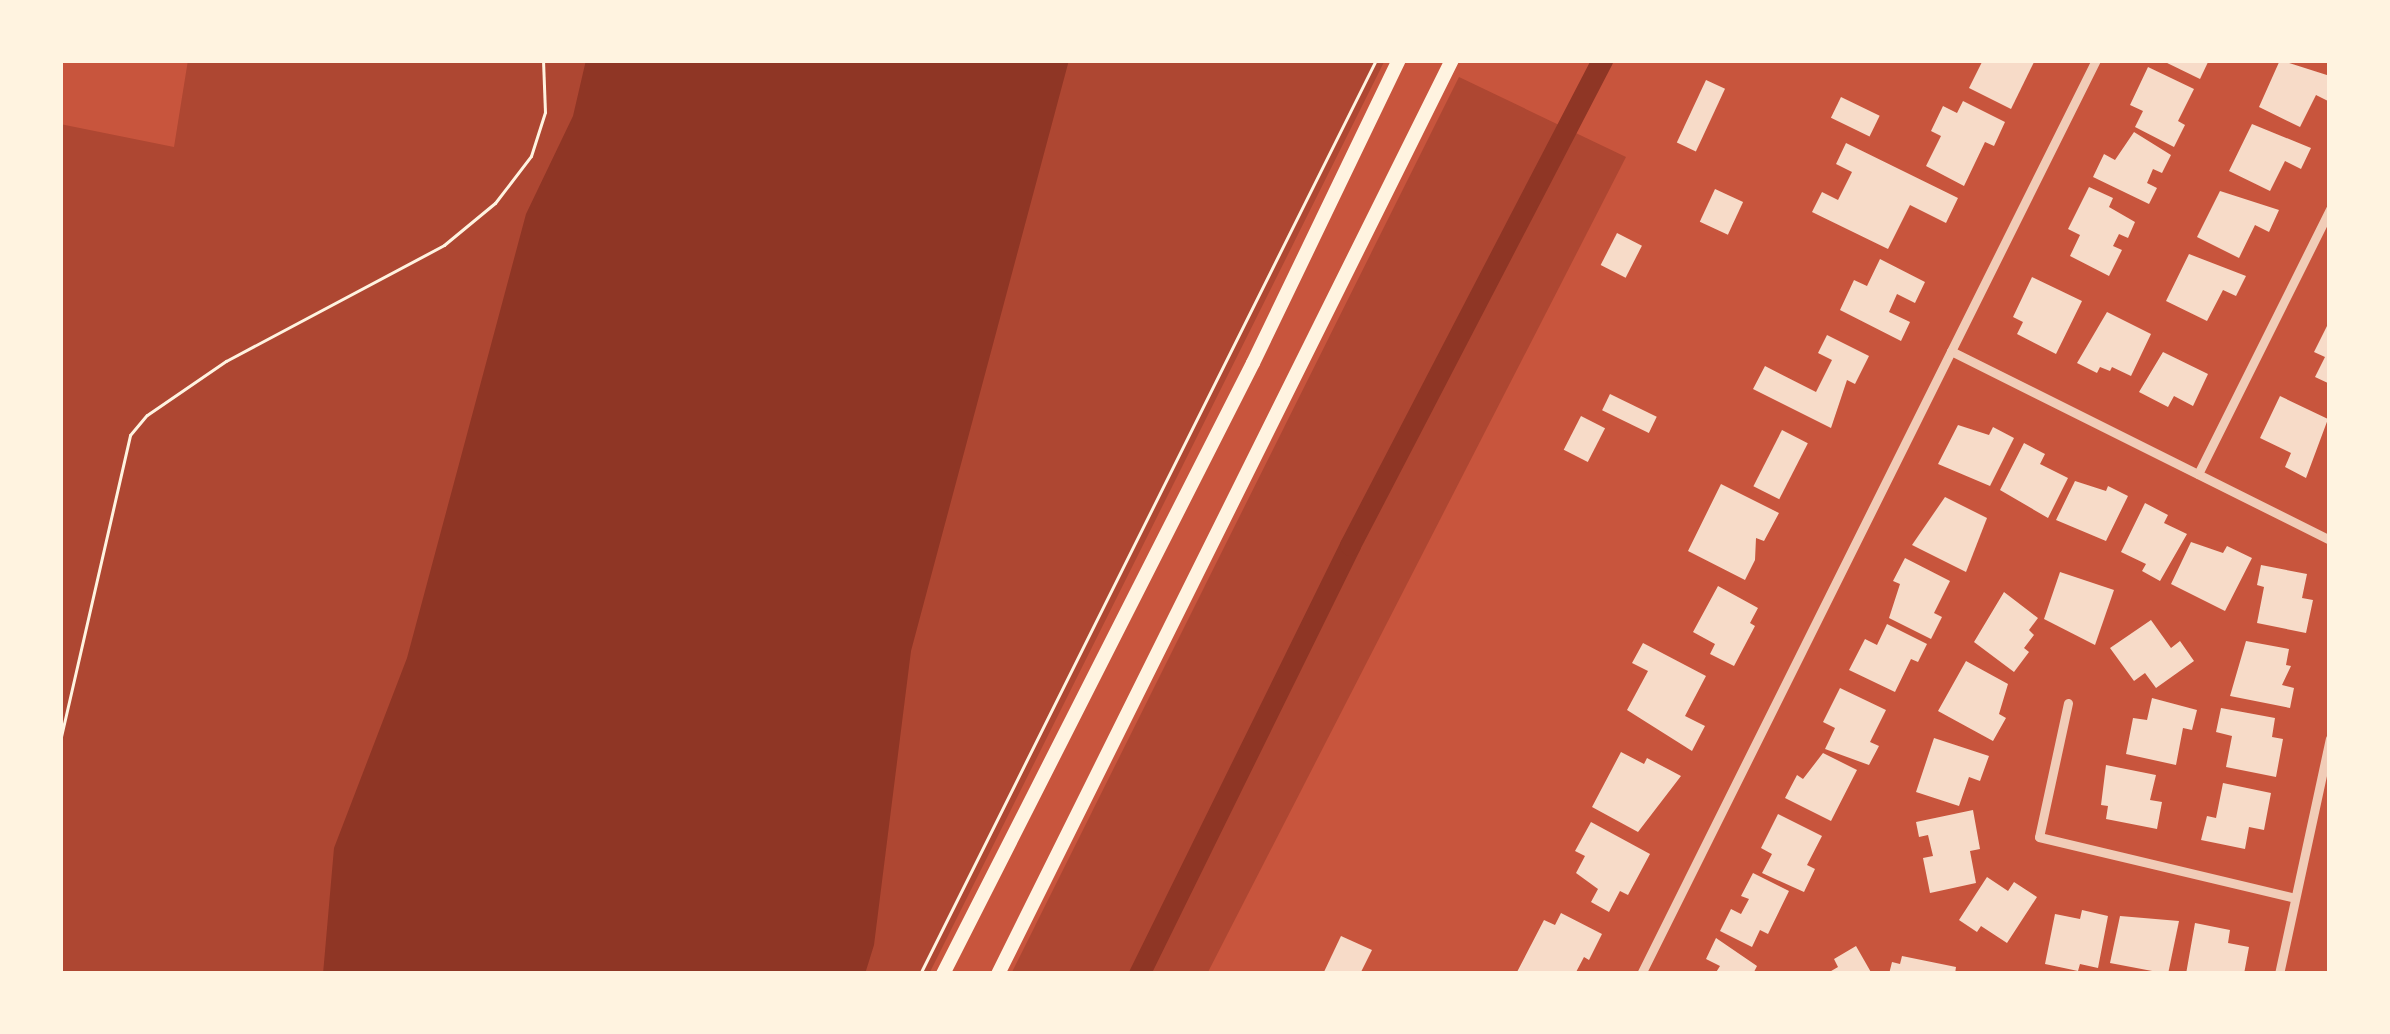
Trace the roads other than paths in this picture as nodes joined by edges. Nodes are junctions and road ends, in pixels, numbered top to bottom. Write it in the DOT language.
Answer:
graph roads {
  1 [pos="1399,60"];
  2 [pos="1452,60"];
  3 [pos="2096,60"];
  4 [pos="2330,209"];
  5 [pos="1951,351"];
  6 [pos="2198,474"];
  7 [pos="2330,540"];
  8 [pos="2068,703"];
  9 [pos="2330,738"];
  10 [pos="2295,898"];
  11 [pos="943,974"];
  12 [pos="998,974"];
  13 [pos="1641,974"];
  14 [pos="2278,974"];
  1 -- 11 [label="main road"];
  2 -- 12 [label="main road"];
  3 -- 5 [label="street"];
  4 -- 6 [label="street"];
  5 -- 6 [label="street"];
  5 -- 13 [label="street"];
  6 -- 7 [label="street"];
  8 -- 10 [label="street"];
  9 -- 10 [label="street"];
  10 -- 14 [label="street"];
}
